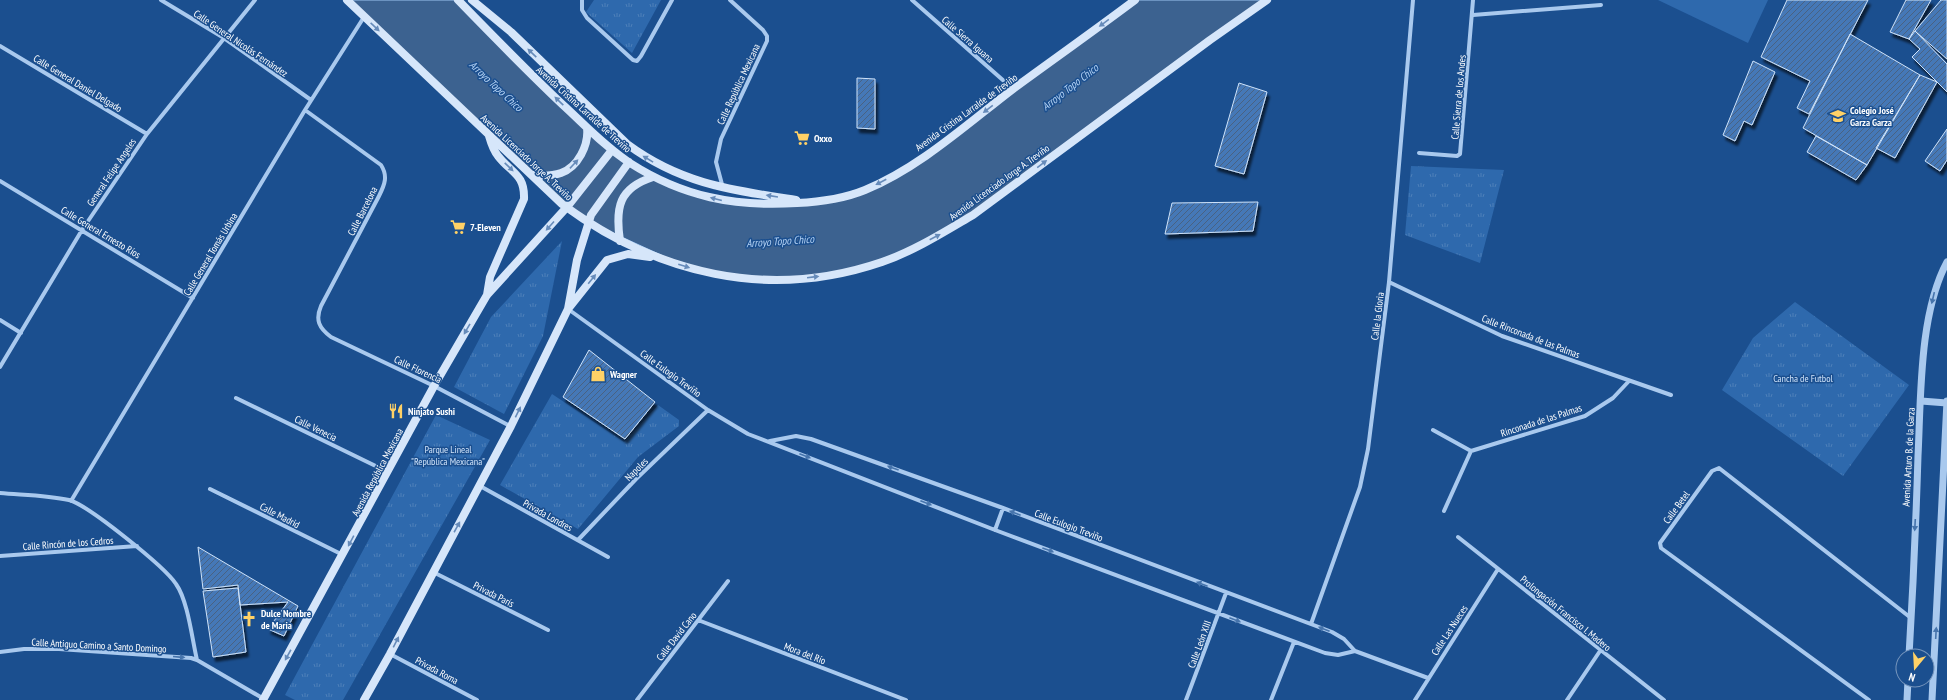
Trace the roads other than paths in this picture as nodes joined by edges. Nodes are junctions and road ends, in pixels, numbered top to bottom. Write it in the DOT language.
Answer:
graph roads {
  1 [pos="161,0"];
  2 [pos="255,0"];
  3 [pos="347,0"];
  4 [pos="458,0"];
  5 [pos="472,0"];
  6 [pos="582,0"];
  7 [pos="672,0"];
  8 [pos="730,0"];
  9 [pos="912,0"];
  10 [pos="1135,0"];
  11 [pos="1267,0"];
  12 [pos="1413,0"];
  13 [pos="1473,0"];
  14 [pos="1601,5"];
  15 [pos="1473,15"];
  16 [pos="364,17"];
  17 [pos="224,38"];
  18 [pos="0,46"];
  19 [pos="1014,89"];
  20 [pos="311,100"];
  21 [pos="305,110"];
  22 [pos="587,128"];
  23 [pos="147,134"];
  24 [pos="488,135"];
  25 [pos="612,150"];
  26 [pos="1419,153"];
  27 [pos="626,165"];
  28 [pos="533,175"];
  29 [pos="653,177"];
  30 [pos="0,181"];
  31 [pos="723,188"];
  32 [pos="810,203"];
  33 [pos="567,207"];
  34 [pos="589,222"];
  35 [pos="82,230"];
  36 [pos="620,240"];
  37 [pos="662,259"];
  38 [pos="1947,262"];
  39 [pos="1389,282"];
  40 [pos="487,295"];
  41 [pos="193,298"];
  42 [pos="568,309"];
  43 [pos="0,320"];
  44 [pos="319,326"];
  45 [pos="21,333"];
  46 [pos="0,367"];
  47 [pos="1629,381"];
  48 [pos="434,386"];
  49 [pos="1671,395"];
  50 [pos="236,398"];
  51 [pos="1921,401"];
  52 [pos="1947,402"];
  53 [pos="708,410"];
  54 [pos="511,426"];
  55 [pos="1433,430"];
  56 [pos="770,441"];
  57 [pos="1471,451"];
  58 [pos="388,472"];
  59 [pos="480,486"];
  60 [pos="210,489"];
  61 [pos="0,493"];
  62 [pos="71,501"];
  63 [pos="1003,508"];
  64 [pos="1444,511"];
  65 [pos="995,530"];
  66 [pos="1458,537"];
  67 [pos="578,540"];
  68 [pos="137,546"];
  69 [pos="343,555"];
  70 [pos="0,556"];
  71 [pos="608,557"];
  72 [pos="1498,569"];
  73 [pos="433,572"];
  74 [pos="728,581"];
  75 [pos="1226,593"];
  76 [pos="1219,613"];
  77 [pos="1911,618"];
  78 [pos="698,620"];
  79 [pos="1311,624"];
  80 [pos="548,630"];
  81 [pos="1294,642"];
  82 [pos="1909,648"];
  83 [pos="1600,650"];
  84 [pos="1355,651"];
  85 [pos="0,652"];
  86 [pos="390,654"];
  87 [pos="198,660"];
  88 [pos="1428,678"];
  89 [pos="1908,688"];
  90 [pos="264,700"];
  91 [pos="364,700"];
  92 [pos="478,700"];
  93 [pos="637,700"];
  94 [pos="906,700"];
  95 [pos="1186,700"];
  96 [pos="1271,700"];
  97 [pos="1414,700"];
  98 [pos="1567,700"];
  99 [pos="1664,700"];
  100 [pos="1869,700"];
  101 [pos="1907,700"];
  102 [pos="1932,700"];
  1 -- 17 [label="street, Calle General Nicolás Fernández"];
  2 -- 17 [label="street, General Felipe Angeles"];
  3 -- 16 [label="main road, Avenida Licenciado Jorge A. Treviño"];
  22 -- 4 [label="main road, Avenida Cristina Larralde de Treviño, one-way"];
  31 -- 5 [label="main road, one-way"];
  6 -- 7 [label="street"];
  8 -- 31 [label="street, Calle República Mexicana"];
  9 -- 19 [label="street, Calle Sierra Iguana"];
  10 -- 19 [label="main road, Avenida Cristina Larralde de Treviño, one-way"];
  37 -- 11 [label="main road, Avenida Licenciado Jorge A. Treviño, one-way"];
  12 -- 39 [label="street, Calle la Gloria"];
  13 -- 15 [label="street, Calle Sierra de los Andes"];
  14 -- 15 [label="street"];
  15 -- 26 [label="street, Calle Sierra de los Andes"];
  16 -- 20 [label="street, Calle General Tomás Urbina"];
  16 -- 24 [label="main road, Avenida Licenciado Jorge A. Treviño, one-way"];
  17 -- 20 [label="street, Calle General Nicolás Fernández"];
  17 -- 23 [label="street, General Felipe Angeles"];
  18 -- 23 [label="street, Calle General Daniel Delgado"];
  19 -- 32 [label="main road, Avenida Cristina Larralde de Treviño, one-way"];
  20 -- 21 [label="street, Calle General Tomás Urbina"];
  21 -- 41 [label="street, Calle General Tomás Urbina"];
  21 -- 44 [label="street, Calle Barcelona"];
  22 -- 25 [label="main road, Avenida Cristina Larralde de Treviño"];
  28 -- 22 [label="main road, one-way"];
  23 -- 35 [label="street, General Felipe Angeles"];
  24 -- 28 [label="main road, Avenida Licenciado Jorge A. Treviño"];
  24 -- 40 [label="main road, one-way"];
  25 -- 27 [label="main road, Avenida Cristina Larralde de Treviño"];
  25 -- 33 [label="main road, Avenida República Mexicana"];
  27 -- 29 [label="main road, Avenida Cristina Larralde de Treviño"];
  27 -- 34 [label="main road"];
  28 -- 33 [label="main road, Avenida Licenciado Jorge A. Treviño"];
  32 -- 29 [label="main road, Avenida Cristina Larralde de Treviño, one-way"];
  29 -- 36 [label="main road"];
  30 -- 35 [label="street, Calle General Ernesto Ríos"];
  32 -- 31 [label="main road, one-way"];
  33 -- 34 [label="main road, Avenida Licenciado Jorge A. Treviño"];
  33 -- 40 [label="main road, Avenida República Mexicana, one-way"];
  34 -- 36 [label="main road, Avenida Licenciado Jorge A. Treviño"];
  34 -- 42 [label="main road"];
  35 -- 41 [label="street, Calle General Ernesto Ríos"];
  35 -- 45 [label="street, General Felipe Angeles"];
  36 -- 37 [label="main road, Avenida Licenciado Jorge A. Treviño"];
  42 -- 37 [label="main road, one-way"];
  38 -- 51 [label="street, Avenida Arturo B. de la Garza, one-way"];
  39 -- 47 [label="street, Calle Rinconada de las Palmas"];
  39 -- 79 [label="street, Calle la Gloria"];
  40 -- 48 [label="main road, Avenida República Mexicana, one-way"];
  41 -- 62 [label="street, Calle General Tomás Urbina"];
  42 -- 53 [label="street, Calle Eulogio Treviño"];
  54 -- 42 [label="main road, one-way"];
  43 -- 45 [label="street"];
  44 -- 48 [label="street, Calle Florencia"];
  45 -- 46 [label="street, General Felipe Angeles"];
  47 -- 49 [label="street, Calle Rinconada de las Palmas"];
  47 -- 57 [label="street, Rinconada de las Palmas"];
  48 -- 54 [label="street, Calle Florencia"];
  48 -- 58 [label="main road, Avenida República Mexicana"];
  50 -- 58 [label="street, Calle Venecia"];
  51 -- 52 [label="street"];
  51 -- 77 [label="street, Avenida Arturo B. de la Garza, one-way"];
  102 -- 52 [label="street, one-way"];
  53 -- 56 [label="street, Calle Eulogio Treviño"];
  53 -- 67 [label="street, Napoles"];
  54 -- 59 [label="main road"];
  55 -- 57 [label="street"];
  63 -- 56 [label="street, Calle Eulogio Treviño, one-way"];
  56 -- 65 [label="street, Calle Eulogio Treviño, one-way"];
  57 -- 64 [label="street"];
  58 -- 69 [label="main road, Avenida República Mexicana, one-way"];
  59 -- 67 [label="street, Privada Londres"];
  73 -- 59 [label="main road, one-way"];
  60 -- 69 [label="street, Calle Madrid"];
  61 -- 62 [label="street"];
  62 -- 68 [label="street"];
  63 -- 65 [label="street"];
  75 -- 63 [label="street, Calle Eulogio Treviño, one-way"];
  65 -- 76 [label="street, Calle Eulogio Treviño, one-way"];
  66 -- 72 [label="street, Prolongación Francisco I. Madero"];
  67 -- 71 [label="street, Privada Londres"];
  68 -- 70 [label="street, Calle Rincón de los Cedros"];
  68 -- 87 [label="street"];
  69 -- 90 [label="main road, Avenida República Mexicana, one-way"];
  72 -- 83 [label="street, Prolongación Francisco I. Madero"];
  72 -- 88 [label="street, Calle Las Nueces"];
  73 -- 80 [label="street, Privada París"];
  86 -- 73 [label="main road, one-way"];
  74 -- 78 [label="street, Calle David Cano"];
  75 -- 76 [label="street, Calle León XIII"];
  75 -- 79 [label="street, Calle Eulogio Treviño"];
  76 -- 81 [label="street, Calle Eulogio Treviño, one-way"];
  76 -- 95 [label="street, Calle León XIII"];
  77 -- 82 [label="street, Avenida Arturo B. de la Garza"];
  77 -- 100 [label="street, Calle Betel"];
  78 -- 93 [label="street, Calle David Cano"];
  78 -- 94 [label="street, Mora del Río"];
  84 -- 79 [label="street, Calle Eulogio Treviño, one-way"];
  81 -- 84 [label="street, Calle Eulogio Treviño"];
  81 -- 96 [label="street"];
  83 -- 98 [label="street"];
  83 -- 99 [label="street, Prolongación Francisco I. Madero"];
  84 -- 88 [label="street, Calle Eulogio Treviño"];
  85 -- 87 [label="street, Calle Antiguo Camino a Santo Domingo, one-way"];
  86 -- 91 [label="main road"];
  86 -- 92 [label="street, Privada Roma"];
  87 -- 90 [label="street, Calle Antiguo Camino a Santo Domingo"];
  88 -- 97 [label="street, Calle Las Nueces"];
  89 -- 101 [label="street"];
}
